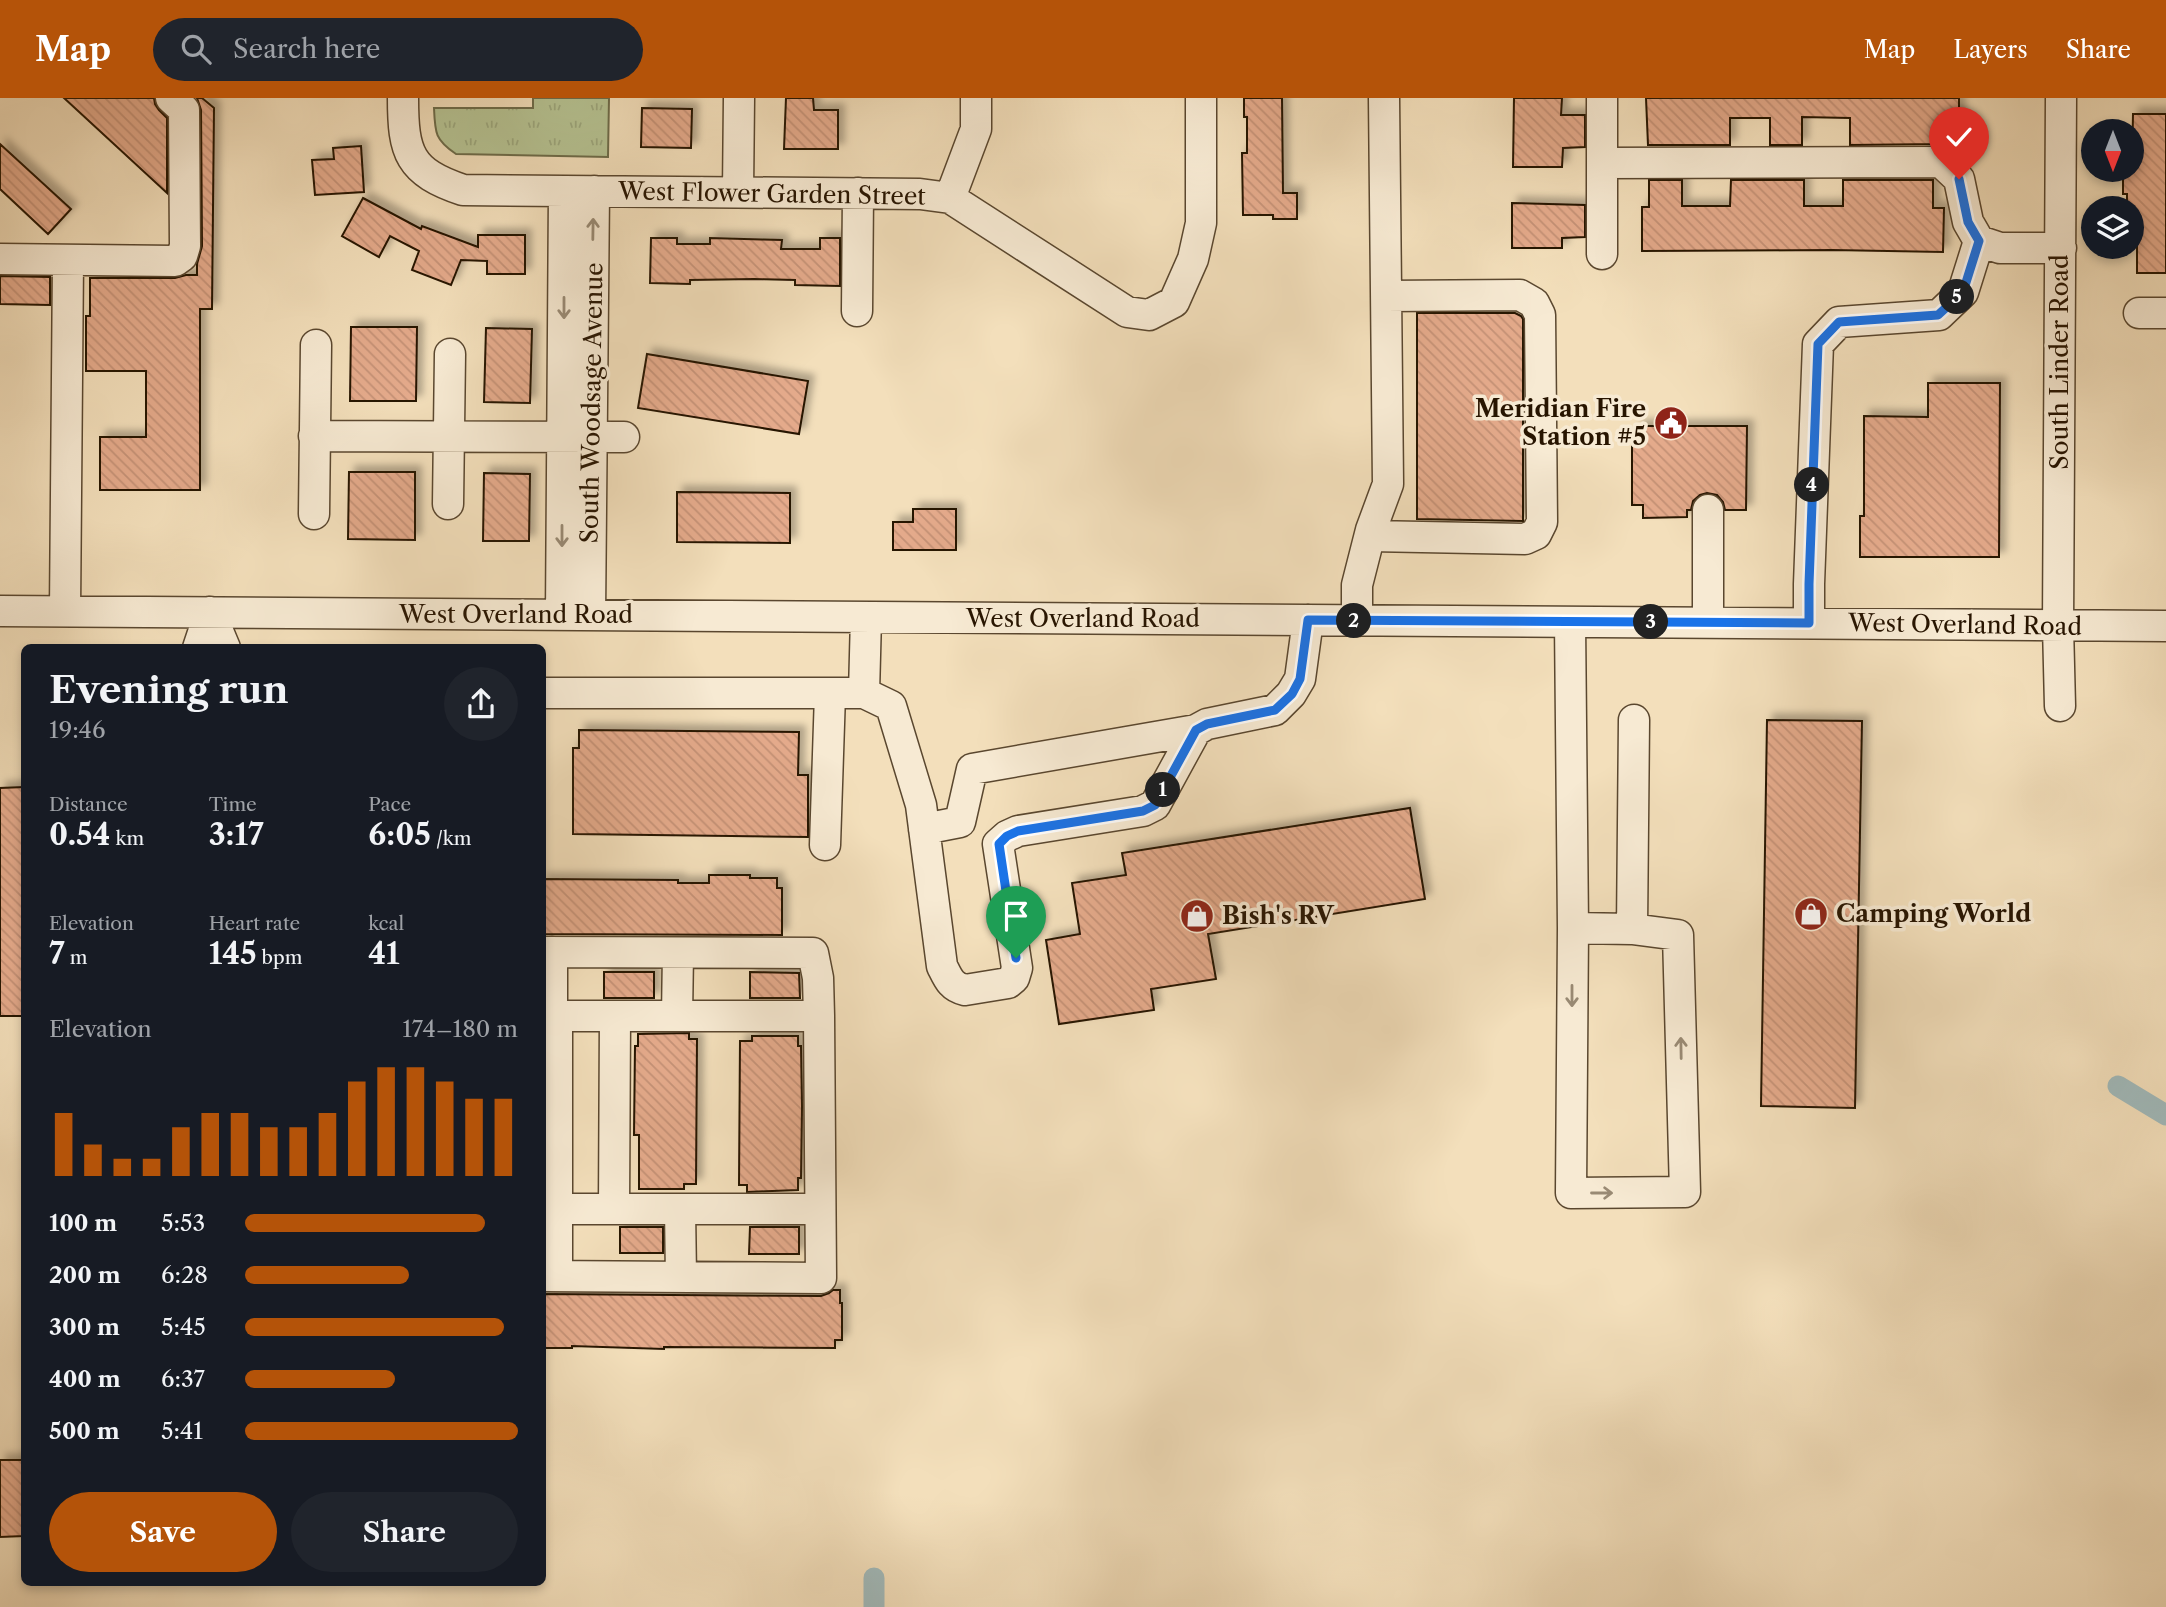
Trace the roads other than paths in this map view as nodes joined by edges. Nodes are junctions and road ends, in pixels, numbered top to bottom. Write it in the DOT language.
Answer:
graph roads {
  1 [pos="171,98"];
  2 [pos="403,98"];
  3 [pos="740,98"];
  4 [pos="976,98"];
  5 [pos="1201,98"];
  6 [pos="1384,98"];
  7 [pos="1602,98"];
  8 [pos="2061,98"];
  9 [pos="1602,163"];
  10 [pos="564,191"];
  11 [pos="594,191"];
  12 [pos="738,191"];
  13 [pos="858,193"];
  14 [pos="950,198"];
  15 [pos="1979,241"];
  16 [pos="2061,248"];
  17 [pos="1602,254"];
  18 [pos="0,260"];
  19 [pos="68,260"];
  20 [pos="1386,296"];
  21 [pos="857,311"];
  22 [pos="316,345"];
  23 [pos="450,354"];
  24 [pos="314,436"];
  25 [pos="448,436"];
  26 [pos="577,437"];
  27 [pos="624,437"];
  28 [pos="448,504"];
  29 [pos="1708,510"];
  30 [pos="314,514"];
  31 [pos="1370,536"];
  32 [pos="0,611"];
  33 [pos="65,611"];
  34 [pos="211,612"];
  35 [pos="575,615"];
  36 [pos="866,617"];
  37 [pos="1308,620"];
  38 [pos="1357,621"];
  39 [pos="1570,622"];
  40 [pos="1708,622"];
  41 [pos="1809,623"];
  42 [pos="2058,626"];
  43 [pos="2166,626"];
  44 [pos="199,644"];
  45 [pos="223,644"];
  46 [pos="546,693"];
  47 [pos="864,693"];
  48 [pos="830,694"];
  49 [pos="2060,706"];
  50 [pos="1634,720"];
  51 [pos="1196,730"];
  52 [pos="960,821"];
  53 [pos="924,829"];
  54 [pos="999,844"];
  55 [pos="825,845"];
  56 [pos="1573,928"];
  57 [pos="1632,929"];
  58 [pos="547,952"];
  59 [pos="678,953"];
  60 [pos="549,1016"];
  61 [pos="615,1016"];
  62 [pos="677,1017"];
  63 [pos="819,1017"];
  64 [pos="550,1209"];
  65 [pos="614,1209"];
  66 [pos="680,1209"];
  67 [pos="820,1209"];
  68 [pos="550,1276"];
  69 [pos="681,1277"];
  1 -- 19 [label="street"];
  2 -- 10 [label="street, West Flower Garden Street"];
  3 -- 12 [label="street"];
  4 -- 14 [label="street"];
  5 -- 14 [label="street, West Flower Garden Street"];
  6 -- 20 [label="street"];
  7 -- 9 [label="street"];
  8 -- 16 [label="street, South Linder Road"];
  9 -- 15 [label="street"];
  9 -- 17 [label="street"];
  10 -- 11 [label="street, West Flower Garden Street"];
  10 -- 26 [label="street, South Woodsage Avenue, one-way"];
  11 -- 12 [label="street, West Flower Garden Street"];
  26 -- 11 [label="street, South Woodsage Avenue, one-way"];
  12 -- 13 [label="street, West Flower Garden Street"];
  13 -- 14 [label="street, West Flower Garden Street"];
  13 -- 21 [label="street"];
  15 -- 16 [label="street"];
  15 -- 41 [label="street"];
  16 -- 42 [label="street, South Linder Road"];
  18 -- 19 [label="street"];
  19 -- 33 [label="street"];
  20 -- 31 [label="street"];
  20 -- 31 [label="street"];
  22 -- 24 [label="street"];
  23 -- 25 [label="street"];
  24 -- 25 [label="street"];
  24 -- 30 [label="street"];
  25 -- 26 [label="street"];
  25 -- 28 [label="street"];
  26 -- 27 [label="street"];
  26 -- 35 [label="street, South Woodsage Avenue"];
  29 -- 40 [label="street"];
  31 -- 38 [label="street"];
  32 -- 33 [label="street, West Overland Road"];
  33 -- 34 [label="street, West Overland Road"];
  34 -- 35 [label="street, West Overland Road"];
  34 -- 44 [label="street"];
  34 -- 45 [label="street"];
  35 -- 36 [label="street, West Overland Road"];
  36 -- 37 [label="street, West Overland Road"];
  36 -- 47 [label="street"];
  37 -- 38 [label="street, West Overland Road"];
  37 -- 51 [label="street"];
  38 -- 39 [label="street, West Overland Road"];
  39 -- 40 [label="street, West Overland Road"];
  39 -- 56 [label="street"];
  40 -- 41 [label="street, West Overland Road"];
  41 -- 42 [label="street, West Overland Road"];
  42 -- 43 [label="street, West Overland Road"];
  42 -- 49 [label="street, South Linder Road"];
  46 -- 48 [label="street"];
  47 -- 48 [label="street"];
  47 -- 53 [label="street"];
  48 -- 55 [label="street"];
  50 -- 57 [label="street"];
  51 -- 52 [label="street"];
  51 -- 54 [label="street"];
  52 -- 53 [label="street"];
  52 -- 54 [label="street"];
  53 -- 54 [label="street"];
  56 -- 57 [label="street"];
  56 -- 57 [label="street, one-way"];
  58 -- 59 [label="street"];
  58 -- 60 [label="street"];
  59 -- 62 [label="street"];
  59 -- 63 [label="street"];
  60 -- 61 [label="street"];
  60 -- 64 [label="street"];
  61 -- 62 [label="street"];
  61 -- 65 [label="street"];
  62 -- 63 [label="street"];
  63 -- 67 [label="street"];
  64 -- 65 [label="street"];
  64 -- 68 [label="street"];
  65 -- 66 [label="street"];
  66 -- 67 [label="street"];
  66 -- 69 [label="street"];
  67 -- 69 [label="street"];
  68 -- 69 [label="street"];
}
